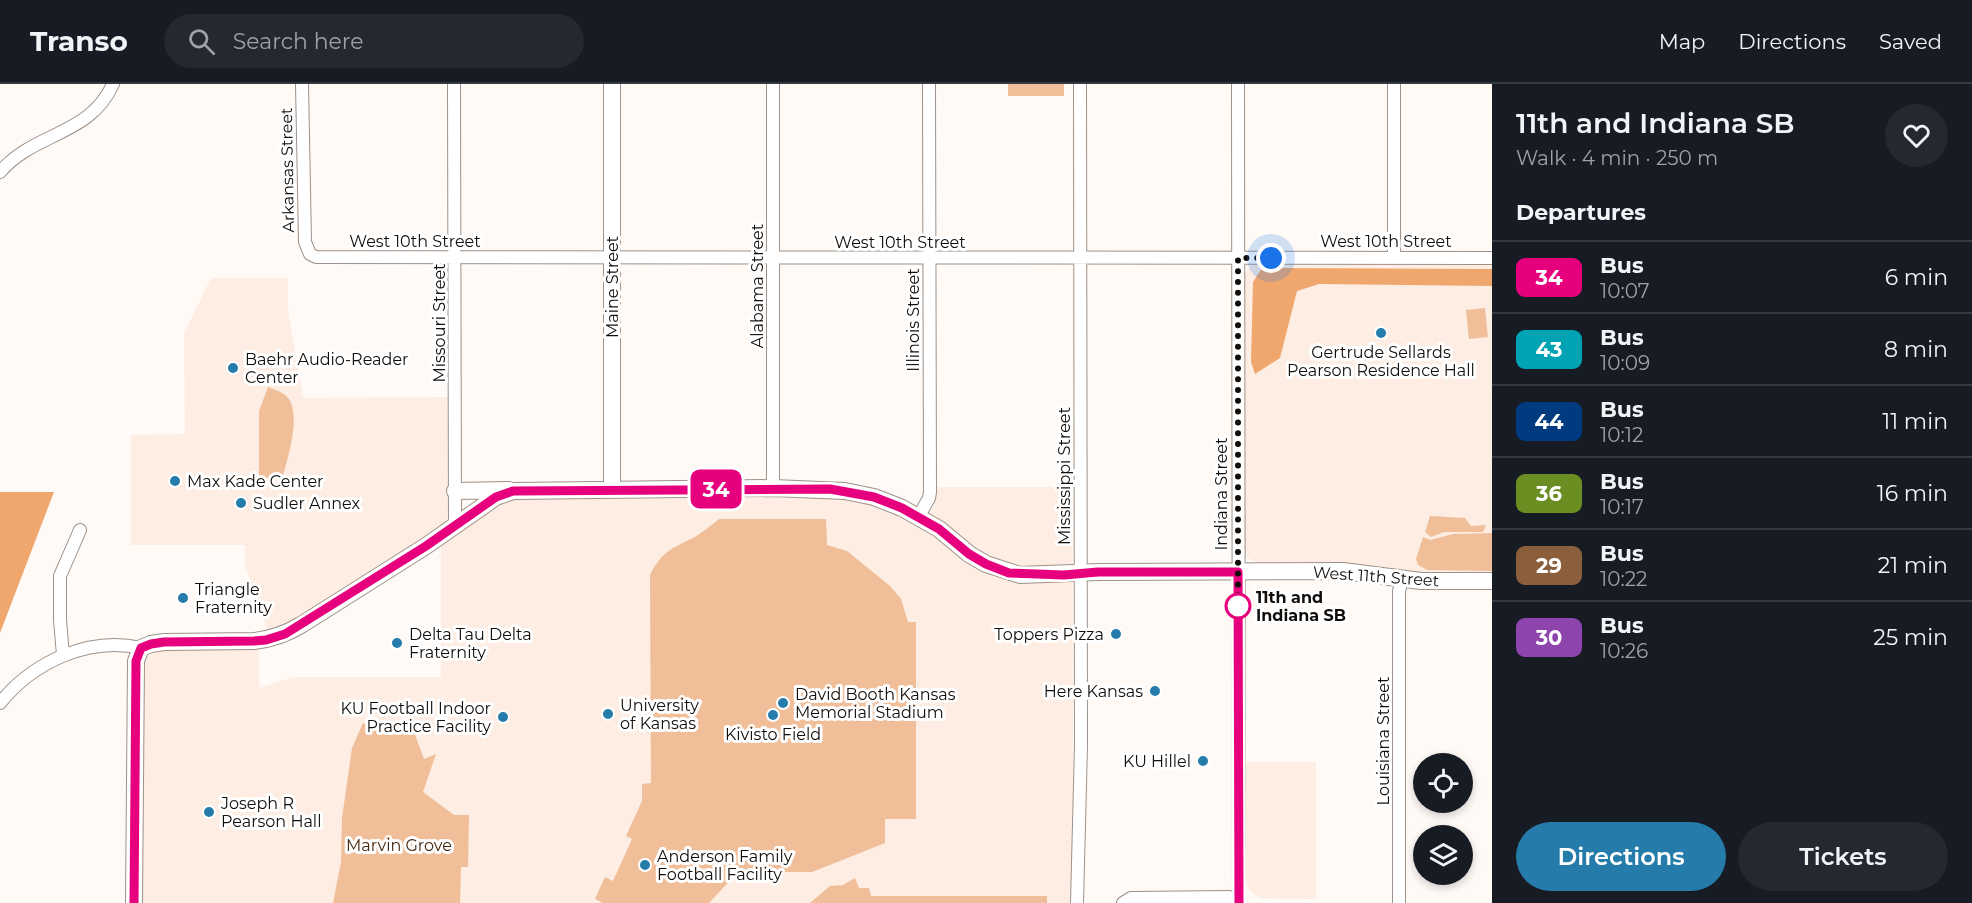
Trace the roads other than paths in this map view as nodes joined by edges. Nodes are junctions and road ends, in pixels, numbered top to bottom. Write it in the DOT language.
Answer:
graph roads {
  1 [pos="113,84"];
  2 [pos="302,84"];
  3 [pos="454,84"];
  4 [pos="612,84"];
  5 [pos="773,84"];
  6 [pos="929,84"];
  7 [pos="1080,84"];
  8 [pos="1238,84"];
  9 [pos="1394,84"];
  10 [pos="0,172"];
  11 [pos="310,254"];
  12 [pos="455,258"];
  13 [pos="612,258"];
  14 [pos="929,258"];
  15 [pos="1081,258"];
  16 [pos="1238,258"];
  17 [pos="1394,258"];
  18 [pos="1492,258"];
  19 [pos="773,259"];
  20 [pos="773,488"];
  21 [pos="521,490"];
  22 [pos="612,490"];
  23 [pos="456,491"];
  24 [pos="919,516"];
  25 [pos="455,526"];
  26 [pos="80,530"];
  27 [pos="1238,572"];
  28 [pos="1081,573"];
  29 [pos="1402,579"];
  30 [pos="1492,581"];
  31 [pos="141,648"];
  32 [pos="63,656"];
  33 [pos="0,703"];
  34 [pos="134,903"];
  35 [pos="1077,903"];
  36 [pos="1123,903"];
  37 [pos="1238,903"];
  38 [pos="1399,903"];
  1 -- 10 [label="street"];
  2 -- 11 [label="street, Arkansas Street"];
  3 -- 12 [label="street, Missouri Street"];
  4 -- 13 [label="street, Maine Street"];
  5 -- 19 [label="street, Alabama Street"];
  6 -- 14 [label="street, Illinois Street"];
  7 -- 15 [label="street, Mississippi Street"];
  8 -- 16 [label="street, Indiana Street"];
  9 -- 17 [label="street"];
  11 -- 12 [label="street, West 10th Street"];
  12 -- 13 [label="street, West 10th Street"];
  12 -- 23 [label="street, Missouri Street"];
  13 -- 19 [label="street, West 10th Street"];
  13 -- 22 [label="street, Maine Street"];
  14 -- 15 [label="street, West 10th Street"];
  14 -- 19 [label="street, West 10th Street"];
  14 -- 24 [label="street, Illinois Street"];
  15 -- 16 [label="street, West 10th Street"];
  15 -- 28 [label="street, Mississippi Street"];
  16 -- 17 [label="street, West 10th Street"];
  16 -- 27 [label="street, Indiana Street"];
  17 -- 18 [label="street, West 10th Street"];
  19 -- 20 [label="street, Alabama Street"];
  20 -- 22 [label="street, West 11th Street"];
  20 -- 24 [label="street, West 11th Street"];
  21 -- 22 [label="street, West 11th Street"];
  21 -- 23 [label="street, West 11th Street"];
  21 -- 25 [label="street"];
  23 -- 25 [label="street, Missouri Street"];
  24 -- 28 [label="street, West 11th Street"];
  25 -- 31 [label="street"];
  26 -- 32 [label="street"];
  27 -- 28 [label="street, West 11th Street"];
  27 -- 29 [label="street, West 11th Street"];
  27 -- 37 [label="street, Indiana Street"];
  28 -- 35 [label="street, Mississippi Street"];
  29 -- 30 [label="street, West 11th Street"];
  29 -- 38 [label="street, Louisiana Street"];
  31 -- 32 [label="street"];
  31 -- 34 [label="street"];
  32 -- 33 [label="street"];
  36 -- 37 [label="street"];
}
